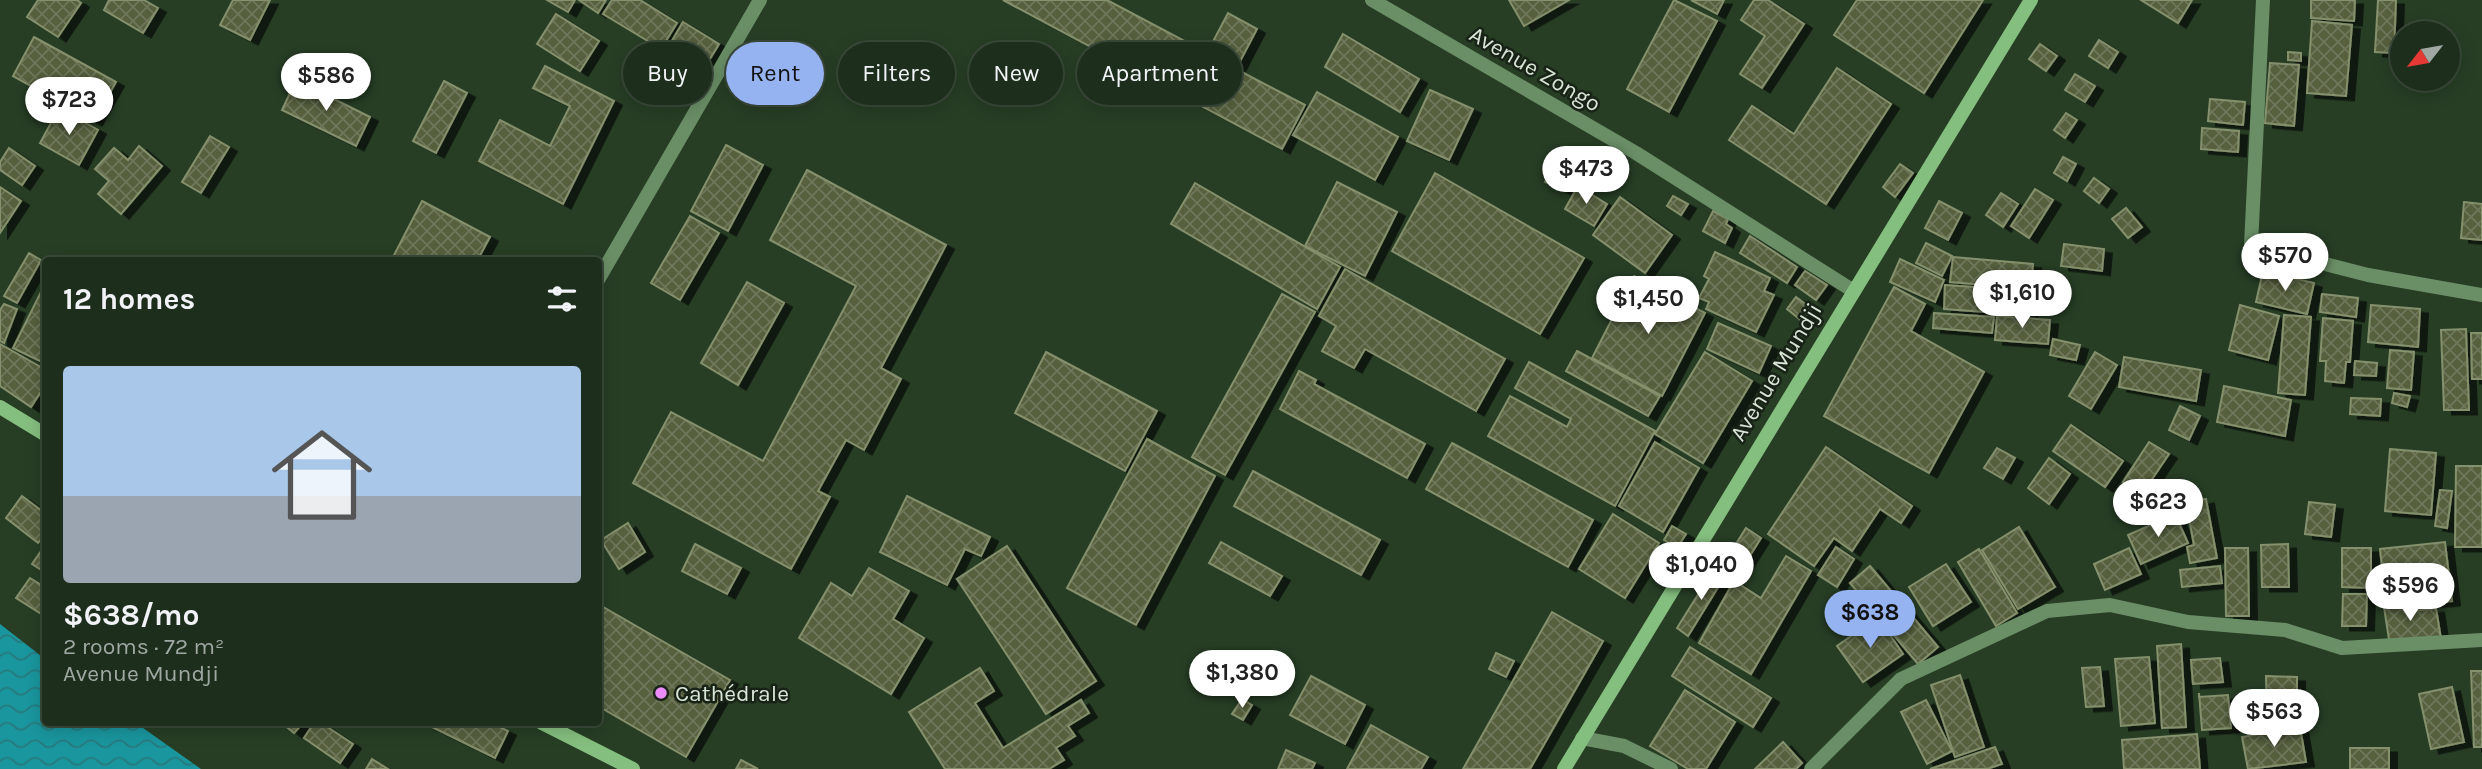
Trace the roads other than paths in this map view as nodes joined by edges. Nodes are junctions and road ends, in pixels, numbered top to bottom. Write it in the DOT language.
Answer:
graph roads {
  1 [pos="760,0"];
  2 [pos="1372,0"];
  3 [pos="2031,0"];
  4 [pos="2263,0"];
  5 [pos="602,273"];
  6 [pos="1852,290"];
  7 [pos="2482,295"];
  8 [pos="0,407"];
  9 [pos="42,433"];
  10 [pos="2482,640"];
  11 [pos="548,726"];
  12 [pos="1582,738"];
  13 [pos="633,769"];
  14 [pos="1564,769"];
  15 [pos="1671,769"];
  16 [pos="1811,769"];
  1 -- 5 [label="street"];
  2 -- 6 [label="street, Avenue Zongo"];
  3 -- 6 [label="street, Avenue Mundji"];
  4 -- 7 [label="street"];
  6 -- 12 [label="street, Avenue Mundji"];
  8 -- 9 [label="street"];
  10 -- 16 [label="street"];
  11 -- 13 [label="street"];
  12 -- 14 [label="street, Avenue Mundji"];
  12 -- 15 [label="street"];
}
